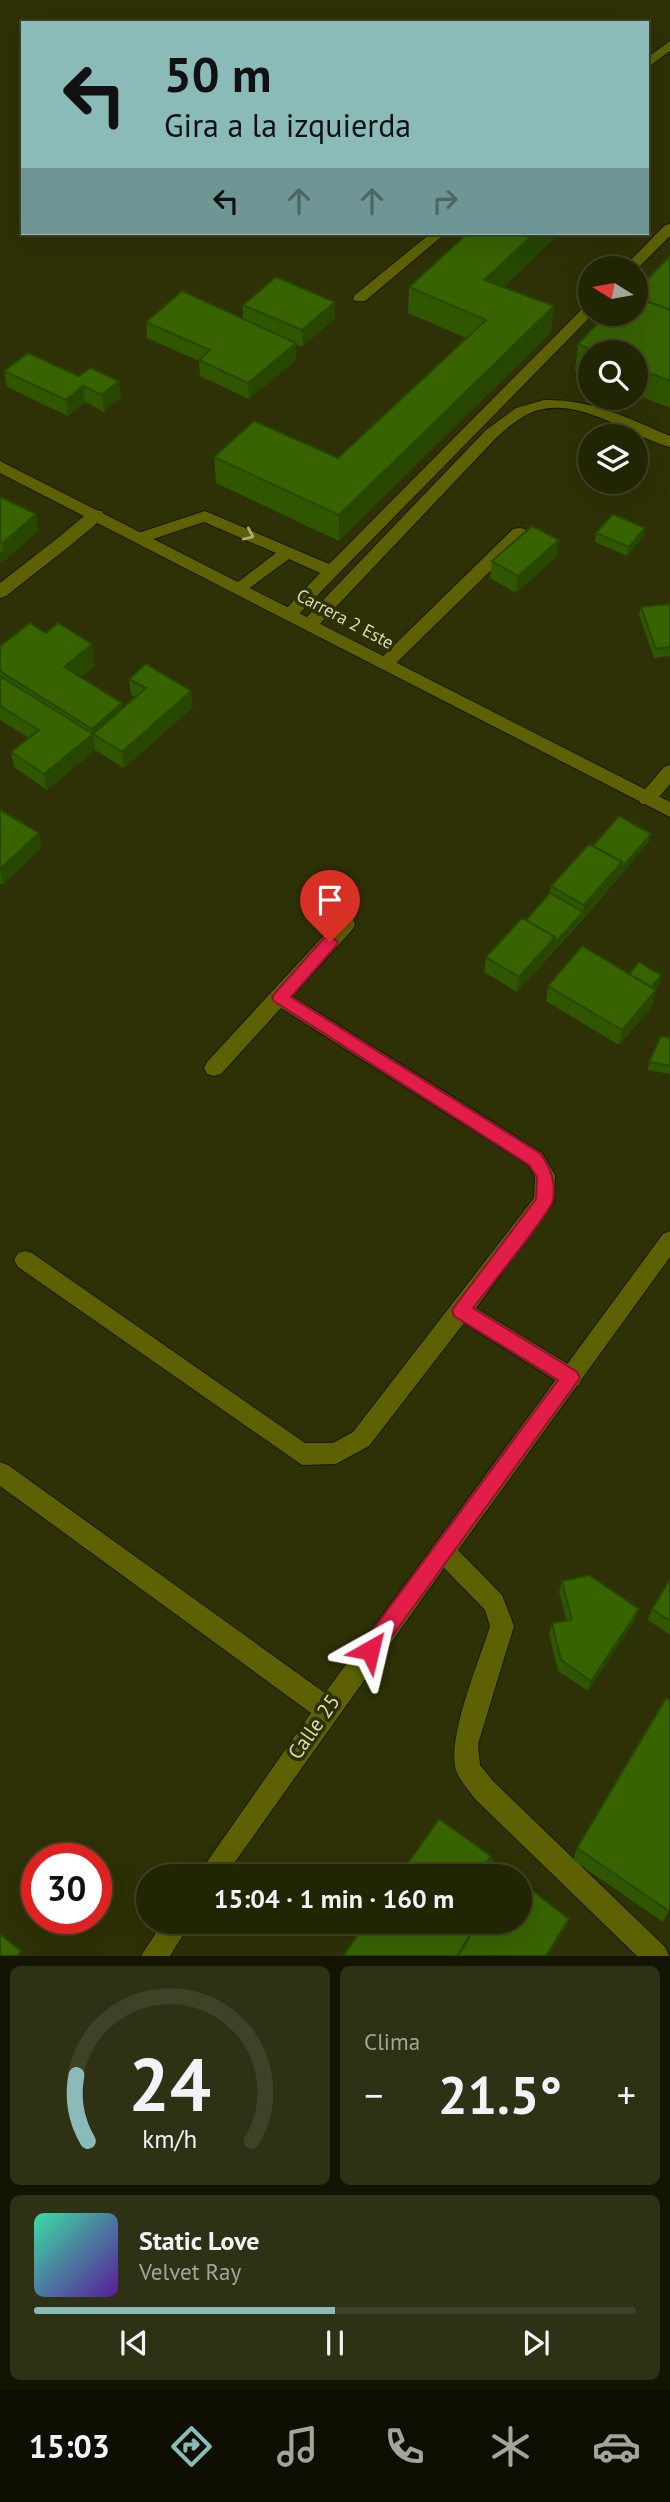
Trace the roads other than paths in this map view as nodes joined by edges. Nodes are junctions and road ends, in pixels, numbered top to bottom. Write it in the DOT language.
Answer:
graph roads {
  1 [pos="670,45"];
  2 [pos="649,62"];
  3 [pos="670,228"];
  4 [pos="437,235"];
  5 [pos="643,256"];
  6 [pos="360,298"];
  7 [pos="578,321"];
  8 [pos="670,442"];
  9 [pos="0,466"];
  10 [pos="96,515"];
  11 [pos="519,533"];
  12 [pos="141,538"];
  13 [pos="288,552"];
  14 [pos="331,571"];
  15 [pos="240,589"];
  16 [pos="0,592"];
  17 [pos="289,614"];
  18 [pos="310,624"];
  19 [pos="385,664"];
  20 [pos="670,772"];
  21 [pos="647,799"];
  22 [pos="670,810"];
  23 [pos="346,924"];
  24 [pos="280,998"];
  25 [pos="214,1068"];
  26 [pos="670,1240"];
  27 [pos="26,1260"];
  28 [pos="461,1310"];
  29 [pos="571,1378"];
  30 [pos="0,1473"];
  31 [pos="444,1552"];
  32 [pos="326,1709"];
  33 [pos="218,1864"];
  34 [pos="170,1934"];
  35 [pos="155,1956"];
  36 [pos="656,1956"];
  1 -- 2 [label="street"];
  3 -- 5 [label="street"];
  4 -- 6 [label="street"];
  7 -- 14 [label="street"];
  8 -- 18 [label="street"];
  9 -- 10 [label="street, Carrera 2 Este"];
  10 -- 12 [label="street, Carrera 2 Este"];
  10 -- 16 [label="street"];
  11 -- 19 [label="street"];
  12 -- 13 [label="street, one-way"];
  12 -- 15 [label="street, Carrera 2 Este"];
  13 -- 14 [label="street"];
  13 -- 15 [label="lane"];
  14 -- 17 [label="lane"];
  15 -- 17 [label="street, Carrera 2 Este"];
  17 -- 18 [label="street, Carrera 2 Este"];
  18 -- 19 [label="street, Carrera 2 Este"];
  19 -- 21 [label="street, Carrera 2 Este"];
  20 -- 21 [label="street"];
  21 -- 22 [label="street, Carrera 2 Este"];
  23 -- 24 [label="street"];
  24 -- 25 [label="street"];
  24 -- 28 [label="street"];
  26 -- 29 [label="street, Calle 25"];
  27 -- 28 [label="street"];
  28 -- 29 [label="street"];
  29 -- 31 [label="street, Calle 25"];
  30 -- 32 [label="street"];
  31 -- 32 [label="street, Calle 25"];
  31 -- 36 [label="street"];
  32 -- 33 [label="street, Calle 25"];
  34 -- 35 [label="street"];
}
